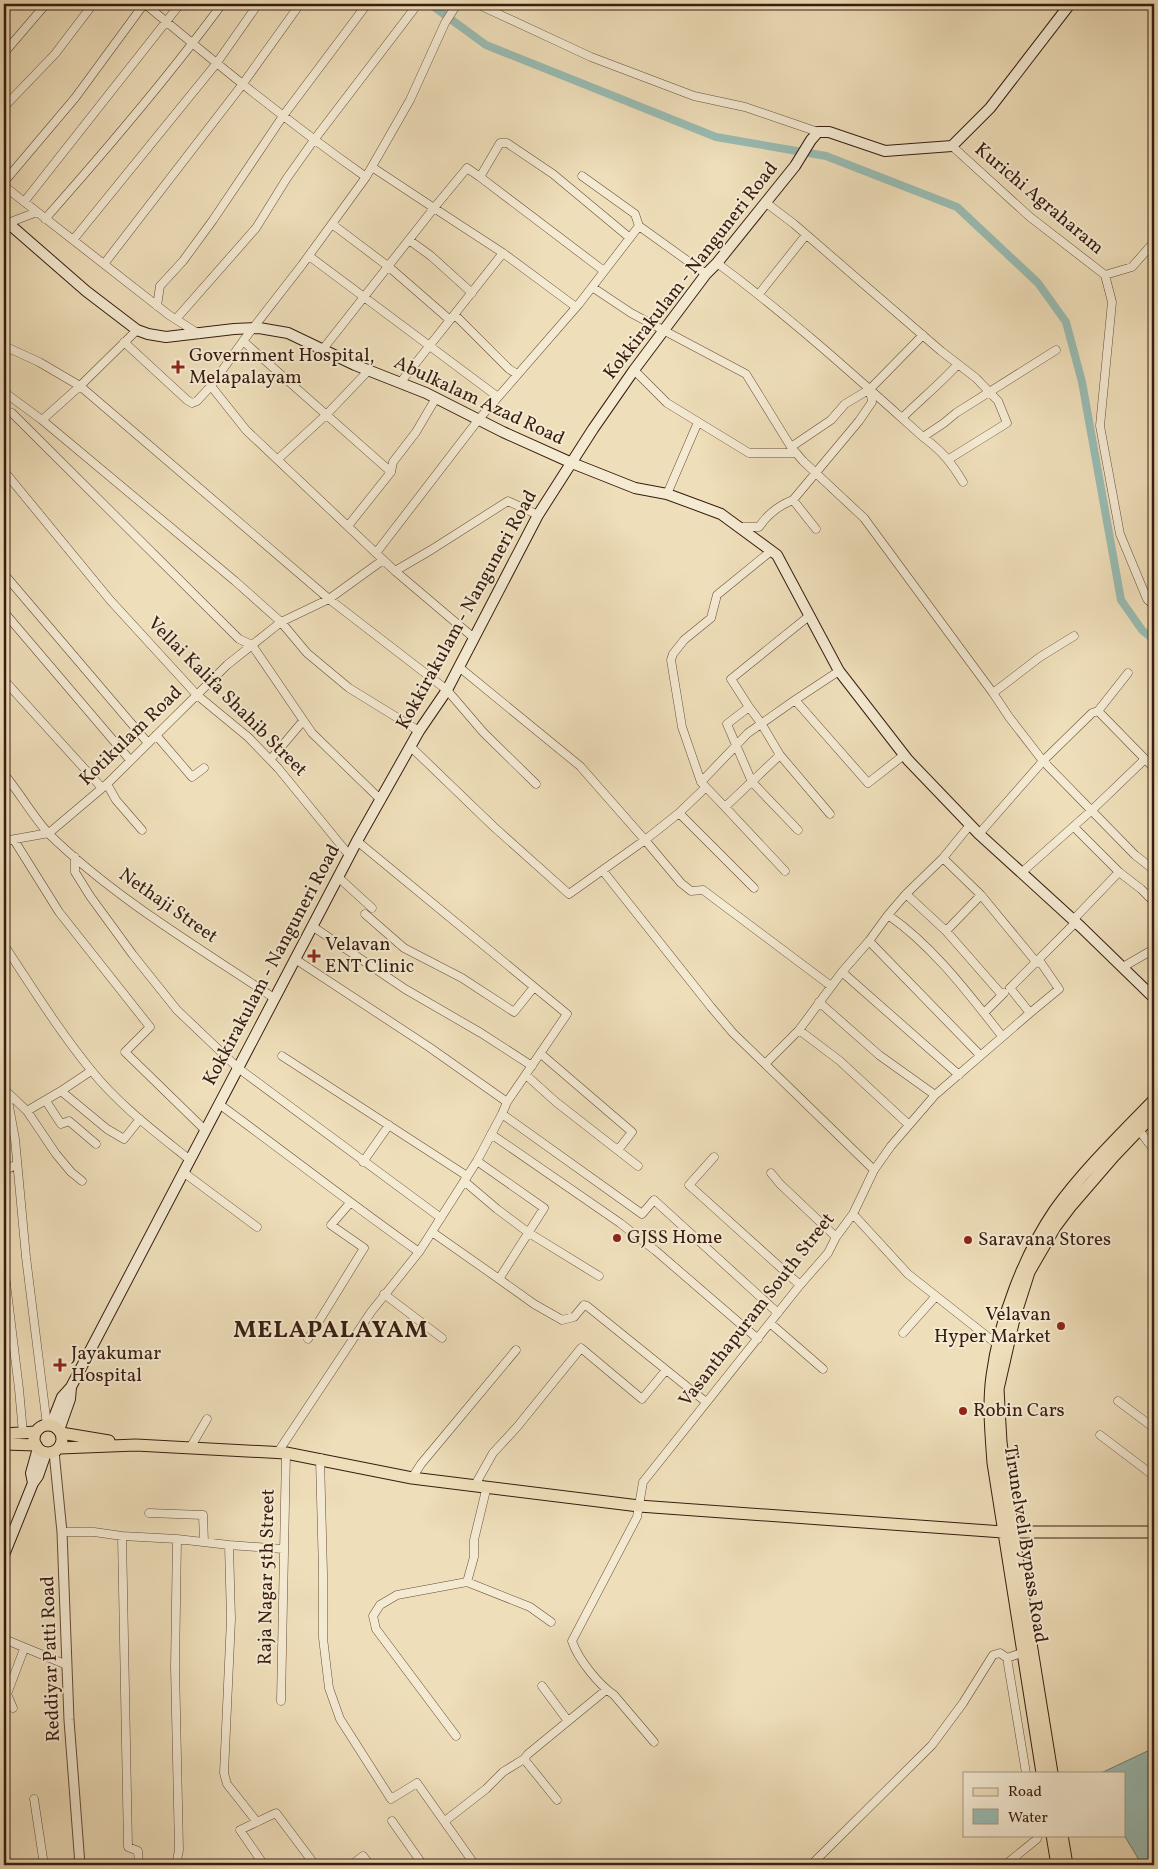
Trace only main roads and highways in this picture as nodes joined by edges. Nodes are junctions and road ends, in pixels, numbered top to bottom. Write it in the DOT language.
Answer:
graph roads {
  1 [pos="1070,4"];
  2 [pos="5,224"];
  3 [pos="572,463"];
  4 [pos="1154,998"];
  5 [pos="1154,1100"];
  6 [pos="1154,1114"];
  7 [pos="54,1428"];
  8 [pos="36,1432"];
  9 [pos="4,1434"];
  10 [pos="4,1444"];
  11 [pos="136,1445"];
  12 [pos="47,1449"];
  13 [pos="1008,1532"];
  14 [pos="1154,1532"];
  15 [pos="8,1535"];
  16 [pos="4,1555"];
  17 [pos="1042,1772"];
  18 [pos="1052,1772"];
  19 [pos="1052,1836"];
  20 [pos="1062,1836"];
  21 [pos="1057,1865"];
  22 [pos="1067,1865"];
  1 -- 3 [label="main road, Kokkirakulam - Nanguneri Road"];
  2 -- 3 [label="main road, Abulkalam Azad Road"];
  3 -- 4 [label="main road, Abulkalam Azad Road"];
  3 -- 7 [label="main road, Kokkirakulam - Nanguneri Road"];
  5 -- 13 [label="main road, Tirunelveli Bypass Road"];
  6 -- 13 [label="main road"];
  7 -- 8 [label="main road"];
  7 -- 11 [label="main road"];
  7 -- 12 [label="main road"];
  8 -- 9 [label="main road"];
  8 -- 12 [label="main road"];
  10 -- 12 [label="main road"];
  11 -- 12 [label="main road"];
  11 -- 13 [label="main road"];
  12 -- 15 [label="main road"];
  13 -- 14 [label="main road"];
  13 -- 17 [label="main road, Tirunelveli Bypass Road"];
  13 -- 18 [label="main road"];
  15 -- 16 [label="main road"];
  19 -- 21 [label="main road"];
  20 -- 22 [label="main road"];
}
